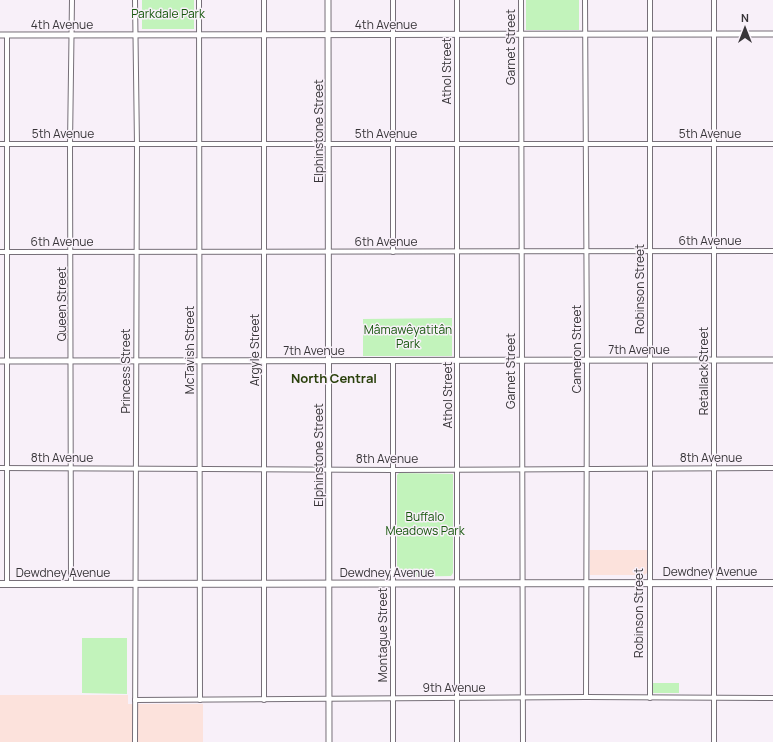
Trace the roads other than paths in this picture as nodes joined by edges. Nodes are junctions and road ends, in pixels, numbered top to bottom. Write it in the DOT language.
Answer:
graph roads {
  1 [pos="72,0"];
  2 [pos="135,0"];
  3 [pos="199,0"];
  4 [pos="264,0"];
  5 [pos="328,0"];
  6 [pos="393,0"];
  7 [pos="457,0"];
  8 [pos="521,0"];
  9 [pos="585,0"];
  10 [pos="650,0"];
  11 [pos="714,0"];
  12 [pos="457,34"];
  13 [pos="521,34"];
  14 [pos="585,34"];
  15 [pos="650,34"];
  16 [pos="714,34"];
  17 [pos="773,34"];
  18 [pos="0,35"];
  19 [pos="7,35"];
  20 [pos="72,35"];
  21 [pos="135,35"];
  22 [pos="199,35"];
  23 [pos="264,35"];
  24 [pos="328,35"];
  25 [pos="393,35"];
  26 [pos="0,144"];
  27 [pos="8,144"];
  28 [pos="70,144"];
  29 [pos="200,144"];
  30 [pos="265,144"];
  31 [pos="393,144"];
  32 [pos="457,144"];
  33 [pos="521,144"];
  34 [pos="586,144"];
  35 [pos="650,144"];
  36 [pos="714,144"];
  37 [pos="773,144"];
  38 [pos="136,145"];
  39 [pos="329,145"];
  40 [pos="650,251"];
  41 [pos="714,251"];
  42 [pos="773,251"];
  43 [pos="0,252"];
  44 [pos="7,252"];
  45 [pos="72,252"];
  46 [pos="136,252"];
  47 [pos="200,252"];
  48 [pos="265,252"];
  49 [pos="329,252"];
  50 [pos="393,252"];
  51 [pos="458,252"];
  52 [pos="521,252"];
  53 [pos="586,252"];
  54 [pos="458,360"];
  55 [pos="521,360"];
  56 [pos="587,360"];
  57 [pos="713,360"];
  58 [pos="773,360"];
  59 [pos="0,361"];
  60 [pos="7,361"];
  61 [pos="72,361"];
  62 [pos="136,361"];
  63 [pos="200,361"];
  64 [pos="265,361"];
  65 [pos="328,361"];
  66 [pos="393,361"];
  67 [pos="649,361"];
  68 [pos="0,468"];
  69 [pos="8,468"];
  70 [pos="71,468"];
  71 [pos="136,468"];
  72 [pos="201,468"];
  73 [pos="587,468"];
  74 [pos="651,468"];
  75 [pos="714,468"];
  76 [pos="773,468"];
  77 [pos="265,469"];
  78 [pos="329,469"];
  79 [pos="458,469"];
  80 [pos="522,469"];
  81 [pos="393,470"];
  82 [pos="715,583"];
  83 [pos="773,583"];
  84 [pos="0,584"];
  85 [pos="7,584"];
  86 [pos="71,584"];
  87 [pos="135,584"];
  88 [pos="200,584"];
  89 [pos="265,584"];
  90 [pos="329,584"];
  91 [pos="458,584"];
  92 [pos="522,584"];
  93 [pos="586,584"];
  94 [pos="650,584"];
  95 [pos="393,585"];
  96 [pos="586,697"];
  97 [pos="394,698"];
  98 [pos="458,698"];
  99 [pos="523,698"];
  100 [pos="650,698"];
  101 [pos="714,698"];
  102 [pos="773,698"];
  103 [pos="329,699"];
  104 [pos="135,700"];
  105 [pos="200,700"];
  106 [pos="264,700"];
  107 [pos="135,742"];
  108 [pos="329,742"];
  109 [pos="393,742"];
  110 [pos="458,742"];
  111 [pos="523,742"];
  112 [pos="714,742"];
  1 -- 20 [label="street, Queen Street"];
  2 -- 21 [label="street, Princess Street"];
  3 -- 22 [label="street, McTavish Street"];
  4 -- 23 [label="street, Argyle Street"];
  5 -- 24 [label="street, Elphinstone Street"];
  6 -- 25 [label="street"];
  7 -- 12 [label="street, Athol Street"];
  8 -- 13 [label="street, Garnet Street"];
  9 -- 14 [label="street, Cameron Street"];
  10 -- 15 [label="street, Robinson Street"];
  11 -- 16 [label="street, Retallack Street"];
  12 -- 13 [label="street, 4th Avenue"];
  12 -- 25 [label="street, 4th Avenue"];
  12 -- 32 [label="street, Athol Street"];
  13 -- 14 [label="street, 4th Avenue"];
  13 -- 33 [label="street, Garnet Street"];
  14 -- 15 [label="street, 4th Avenue"];
  14 -- 34 [label="street, Cameron Street"];
  15 -- 16 [label="street, 4th Avenue"];
  15 -- 35 [label="street, Robinson Street"];
  16 -- 17 [label="street, 4th Avenue"];
  16 -- 36 [label="street, Retallack Street"];
  18 -- 19 [label="street, 4th Avenue"];
  19 -- 20 [label="street, 4th Avenue"];
  19 -- 27 [label="street"];
  20 -- 21 [label="street, 4th Avenue"];
  20 -- 28 [label="street, Queen Street"];
  21 -- 22 [label="street, 4th Avenue"];
  21 -- 38 [label="street, Princess Street"];
  22 -- 23 [label="street, 4th Avenue"];
  22 -- 29 [label="street, McTavish Street"];
  23 -- 24 [label="street, 4th Avenue"];
  23 -- 30 [label="street, Argyle Street"];
  24 -- 25 [label="street, 4th Avenue"];
  24 -- 39 [label="street, Elphinstone Street"];
  25 -- 31 [label="street"];
  26 -- 27 [label="street, 5th Avenue"];
  27 -- 28 [label="street, 5th Avenue"];
  27 -- 44 [label="street"];
  28 -- 38 [label="street, 5th Avenue"];
  28 -- 45 [label="street, Queen Street"];
  29 -- 30 [label="street, 5th Avenue"];
  29 -- 38 [label="street, 5th Avenue"];
  29 -- 47 [label="street, McTavish Street"];
  30 -- 39 [label="street, 5th Avenue"];
  30 -- 48 [label="street, Argyle Street"];
  31 -- 32 [label="street, 5th Avenue"];
  31 -- 39 [label="street, 5th Avenue"];
  31 -- 50 [label="street"];
  32 -- 33 [label="street, 5th Avenue"];
  32 -- 51 [label="street, Athol Street"];
  33 -- 34 [label="street, 5th Avenue"];
  33 -- 52 [label="street, Garnet Street"];
  34 -- 35 [label="street, 5th Avenue"];
  34 -- 53 [label="street, Cameron Street"];
  35 -- 36 [label="street, 5th Avenue"];
  35 -- 40 [label="street, Robinson Street"];
  36 -- 37 [label="street, 5th Avenue"];
  36 -- 41 [label="street, Retallack Street"];
  38 -- 46 [label="street, Princess Street"];
  39 -- 49 [label="street, Elphinstone Street"];
  40 -- 41 [label="street, 6th Avenue"];
  40 -- 53 [label="street, 6th Avenue"];
  40 -- 67 [label="street, Robinson Street"];
  41 -- 42 [label="street, 6th Avenue"];
  41 -- 57 [label="street, Retallack Street"];
  43 -- 44 [label="street, 6th Avenue"];
  44 -- 45 [label="street, 6th Avenue"];
  44 -- 60 [label="street"];
  45 -- 46 [label="street, 6th Avenue"];
  45 -- 61 [label="street, Queen Street"];
  46 -- 47 [label="street, 6th Avenue"];
  46 -- 62 [label="street, Princess Street"];
  47 -- 48 [label="street, 6th Avenue"];
  47 -- 63 [label="street, McTavish Street"];
  48 -- 49 [label="street, 6th Avenue"];
  48 -- 64 [label="street, Argyle Street"];
  49 -- 50 [label="street, 6th Avenue"];
  49 -- 65 [label="street, Elphinstone Street"];
  50 -- 51 [label="street, 6th Avenue"];
  51 -- 52 [label="street, 6th Avenue"];
  51 -- 54 [label="street, Athol Street"];
  52 -- 53 [label="street, 6th Avenue"];
  52 -- 55 [label="street, Garnet Street"];
  53 -- 56 [label="street, Cameron Street"];
  54 -- 55 [label="street, 7th Avenue"];
  54 -- 66 [label="street, 7th Avenue"];
  54 -- 79 [label="street, Athol Street"];
  55 -- 56 [label="street, 7th Avenue"];
  55 -- 80 [label="street, Garnet Street"];
  56 -- 67 [label="street, 7th Avenue"];
  56 -- 73 [label="street, Cameron Street"];
  57 -- 58 [label="street, 7th Avenue"];
  57 -- 67 [label="street, 7th Avenue"];
  57 -- 75 [label="street, Retallack Street"];
  59 -- 60 [label="street, 7th Avenue"];
  60 -- 61 [label="street, 7th Avenue"];
  60 -- 69 [label="street"];
  61 -- 62 [label="street, 7th Avenue"];
  61 -- 70 [label="street, Queen Street"];
  62 -- 63 [label="street, 7th Avenue"];
  62 -- 71 [label="street, Princess Street"];
  63 -- 64 [label="street, 7th Avenue"];
  63 -- 72 [label="street, McTavish Street"];
  64 -- 65 [label="street, 7th Avenue"];
  64 -- 77 [label="street, Argyle Street"];
  65 -- 66 [label="street, 7th Avenue"];
  65 -- 78 [label="street, Elphinstone Street"];
  66 -- 81 [label="street, Montague Street"];
  67 -- 74 [label="street, Robinson Street"];
  68 -- 69 [label="street, 8th Avenue"];
  69 -- 70 [label="street, 8th Avenue"];
  69 -- 85 [label="street"];
  70 -- 71 [label="street, 8th Avenue"];
  70 -- 86 [label="street, Queen Street"];
  71 -- 72 [label="street, 8th Avenue"];
  71 -- 87 [label="street, Princess Street"];
  72 -- 77 [label="street, 8th Avenue"];
  72 -- 88 [label="street, McTavish Street"];
  73 -- 74 [label="street, 8th Avenue"];
  73 -- 80 [label="street, 8th Avenue"];
  73 -- 93 [label="street, Cameron Street"];
  74 -- 75 [label="street, 8th Avenue"];
  74 -- 94 [label="street, Robinson Street"];
  75 -- 76 [label="street, 8th Avenue"];
  75 -- 82 [label="street, Retallack Street"];
  77 -- 78 [label="street, 8th Avenue"];
  77 -- 89 [label="street, Argyle Street"];
  78 -- 81 [label="street, 8th Avenue"];
  78 -- 90 [label="street, Elphinstone Street"];
  79 -- 80 [label="street, 8th Avenue"];
  79 -- 81 [label="street, 8th Avenue"];
  79 -- 91 [label="street, Athol Street"];
  80 -- 92 [label="street, Garnet Street"];
  81 -- 95 [label="street, Montague Street"];
  82 -- 83 [label="main road, Dewdney Avenue"];
  82 -- 94 [label="main road, Dewdney Avenue"];
  82 -- 101 [label="street, Retallack Street"];
  84 -- 85 [label="main road, Dewdney Avenue"];
  85 -- 86 [label="main road, Dewdney Avenue"];
  86 -- 87 [label="main road, Dewdney Avenue"];
  87 -- 88 [label="main road, Dewdney Avenue"];
  87 -- 104 [label="street, Princess Street"];
  88 -- 89 [label="main road, Dewdney Avenue"];
  88 -- 105 [label="street, McTavish Street"];
  89 -- 90 [label="main road, Dewdney Avenue"];
  89 -- 106 [label="street, Argyle Street"];
  90 -- 95 [label="main road, Dewdney Avenue"];
  90 -- 103 [label="street, Elphinstone Street"];
  91 -- 92 [label="main road, Dewdney Avenue"];
  91 -- 95 [label="main road, Dewdney Avenue"];
  91 -- 98 [label="street, Athol Street"];
  92 -- 93 [label="main road, Dewdney Avenue"];
  92 -- 99 [label="street, Garnet Street"];
  93 -- 94 [label="main road, Dewdney Avenue"];
  93 -- 96 [label="street, Cameron Street"];
  94 -- 100 [label="street, Robinson Street"];
  95 -- 97 [label="street, Montague Street"];
  96 -- 99 [label="street, 9th Avenue"];
  96 -- 100 [label="street, 9th Avenue"];
  97 -- 98 [label="street, 9th Avenue"];
  97 -- 103 [label="street, 9th Avenue"];
  97 -- 109 [label="street, Montague Street"];
  98 -- 99 [label="street, 9th Avenue"];
  98 -- 110 [label="street, Athol Street"];
  99 -- 111 [label="street, Garnet Street"];
  100 -- 101 [label="street, 9th Avenue"];
  101 -- 102 [label="street, 9th Avenue"];
  101 -- 112 [label="street, Retallack Street"];
  103 -- 106 [label="street, 9th Avenue"];
  103 -- 108 [label="street, Elphinstone Street"];
  104 -- 105 [label="street, 9th Avenue"];
  104 -- 107 [label="street, Princess Street"];
  105 -- 106 [label="street, 9th Avenue"];
}
